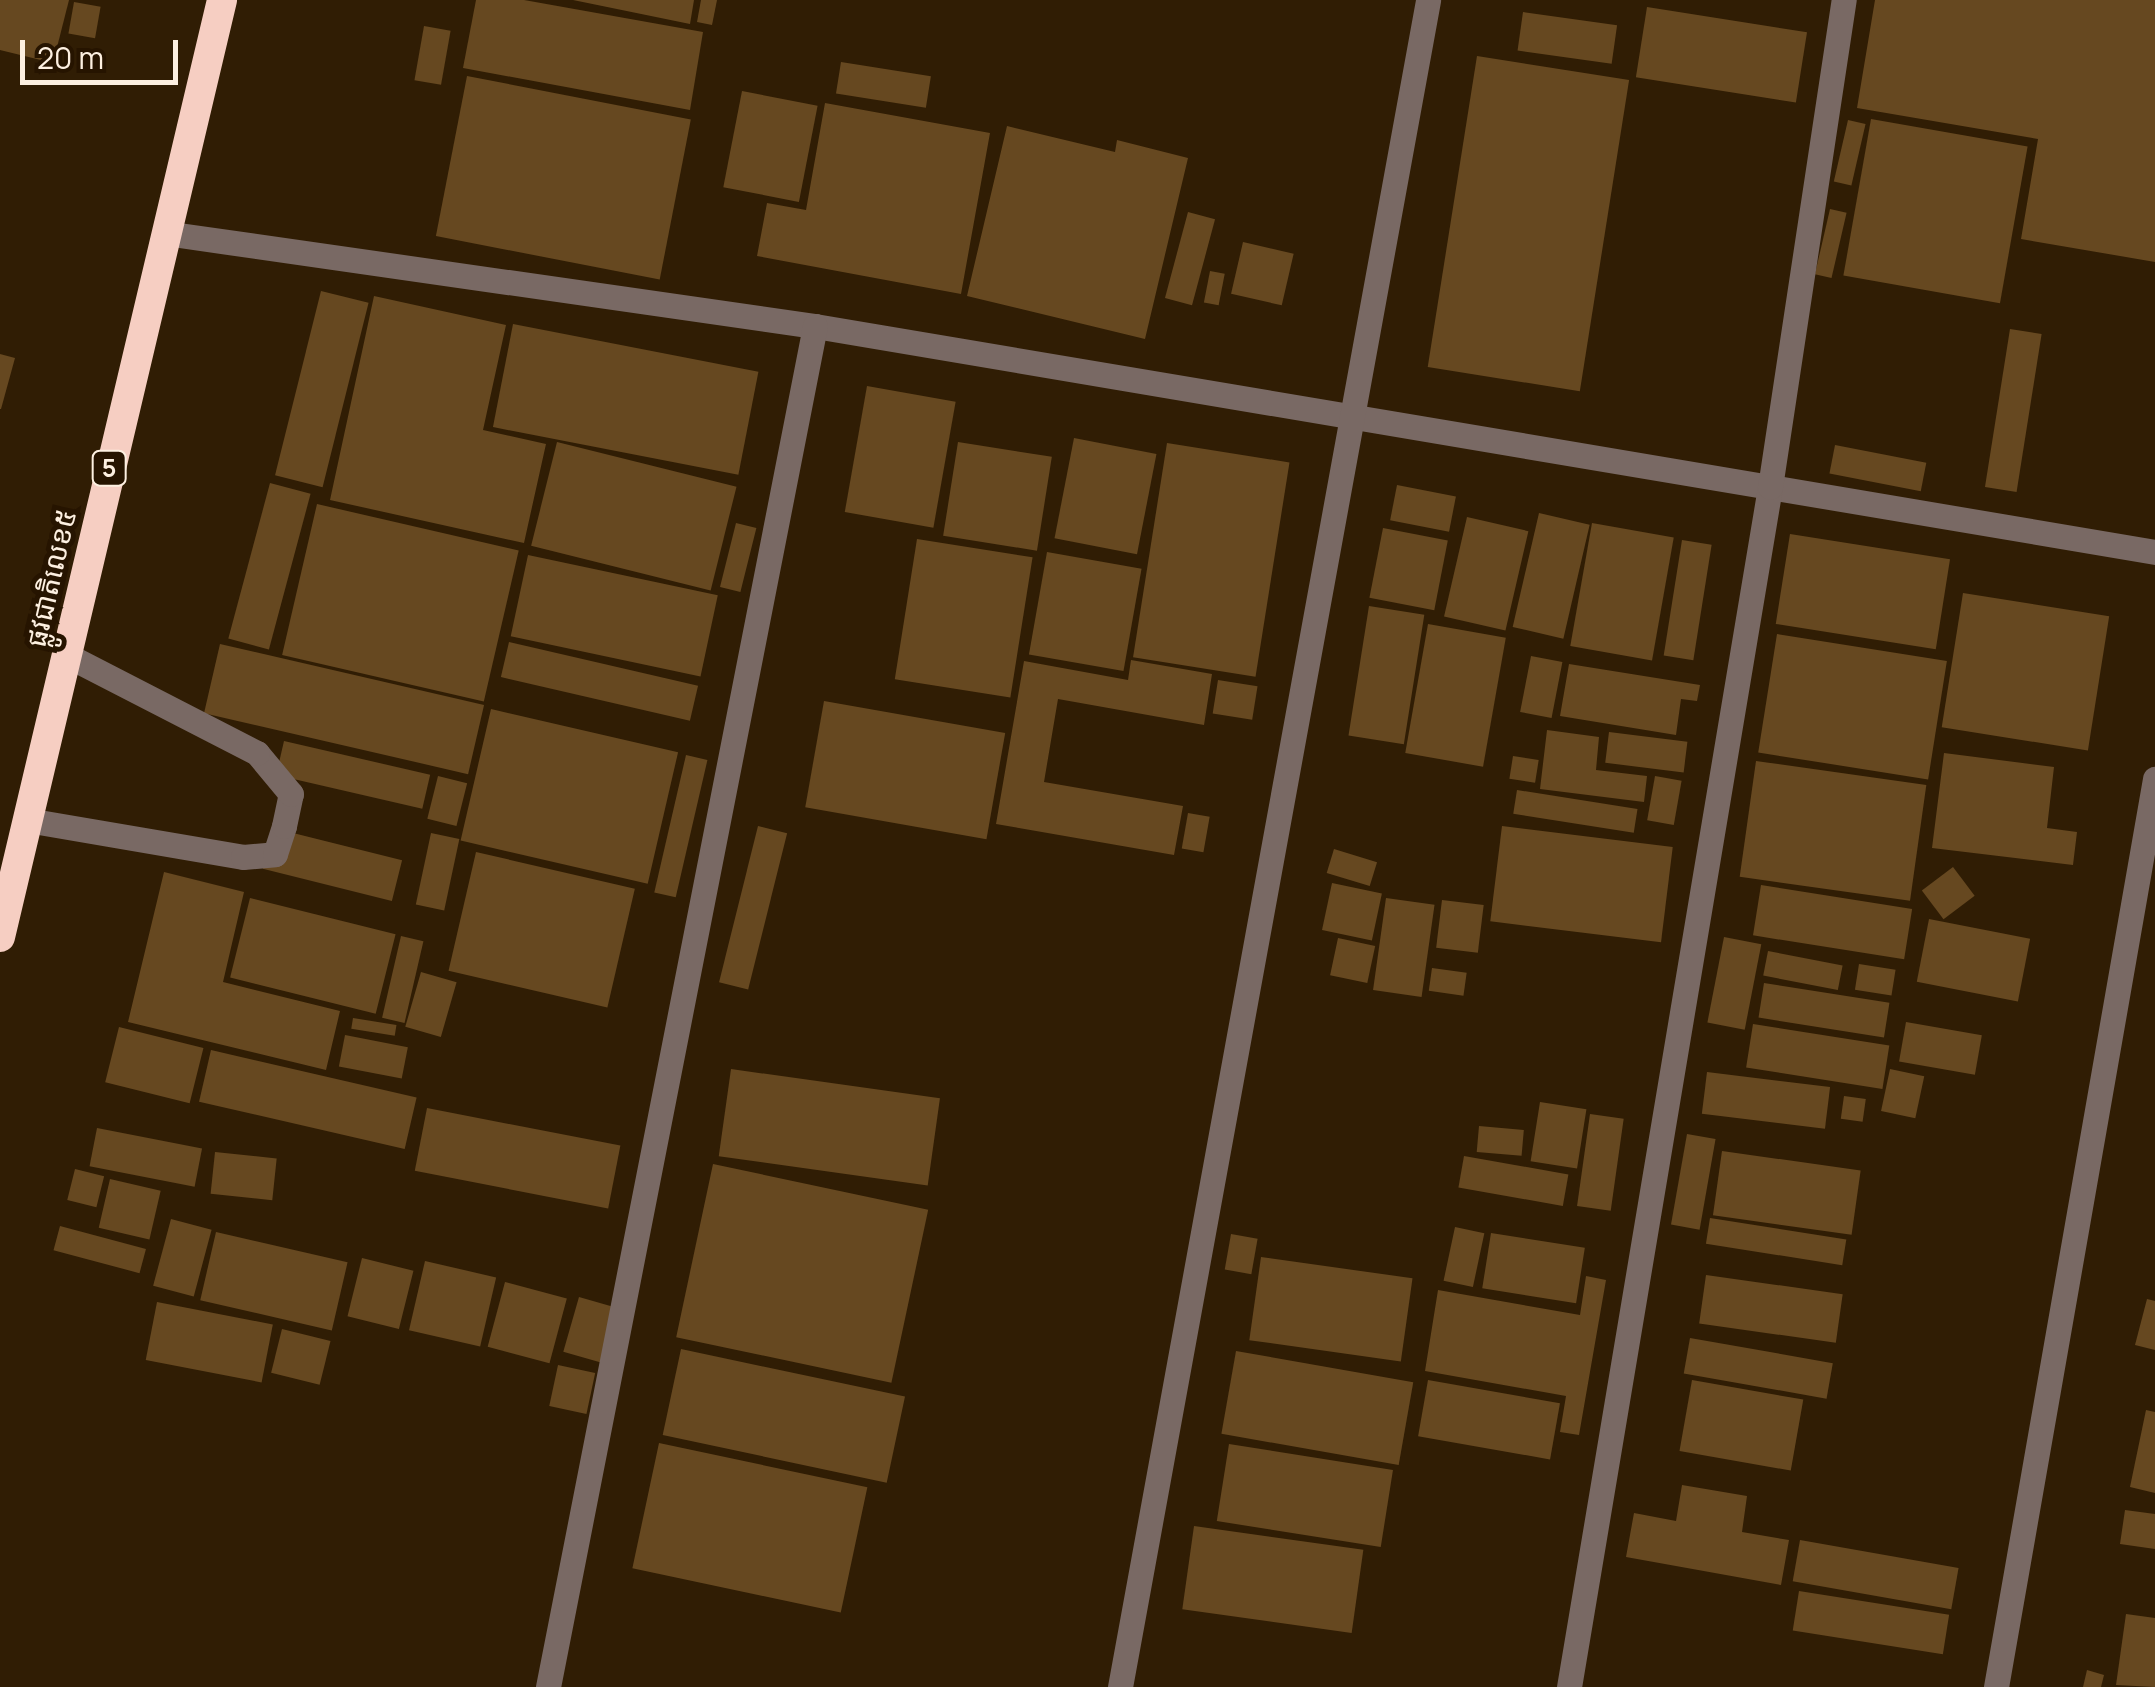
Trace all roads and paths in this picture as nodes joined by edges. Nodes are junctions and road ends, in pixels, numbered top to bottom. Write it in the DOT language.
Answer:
graph roads {
  1 [pos="222,0"];
  2 [pos="1428,0"];
  3 [pos="1844,0"];
  4 [pos="165,232"];
  5 [pos="815,326"];
  6 [pos="1350,417"];
  7 [pos="1770,487"];
  8 [pos="2155,552"];
  9 [pos="66,655"];
  10 [pos="2155,779"];
  11 [pos="27,820"];
  12 [pos="0,937"];
  13 [pos="548,1687"];
  14 [pos="1120,1687"];
  15 [pos="1569,1687"];
  16 [pos="1996,1687"];
  1 -- 4 [label="highway, ផ្លូវជាតិលេខ៥ / 5"];
  2 -- 6 [label="street"];
  3 -- 7 [label="street"];
  4 -- 5 [label="street"];
  4 -- 9 [label="highway, ផ្លូវជាតិលេខ៥ / 5"];
  5 -- 6 [label="street"];
  5 -- 13 [label="street"];
  6 -- 7 [label="street"];
  6 -- 14 [label="street"];
  7 -- 8 [label="street"];
  7 -- 15 [label="street"];
  9 -- 11 [label="highway, ផ្លូវជាតិលេខ៥ / 5"];
  9 -- 11 [label="street"];
  10 -- 16 [label="street"];
  11 -- 12 [label="highway, ផ្លូវជាតិលេខ៥ / 5"];
}
